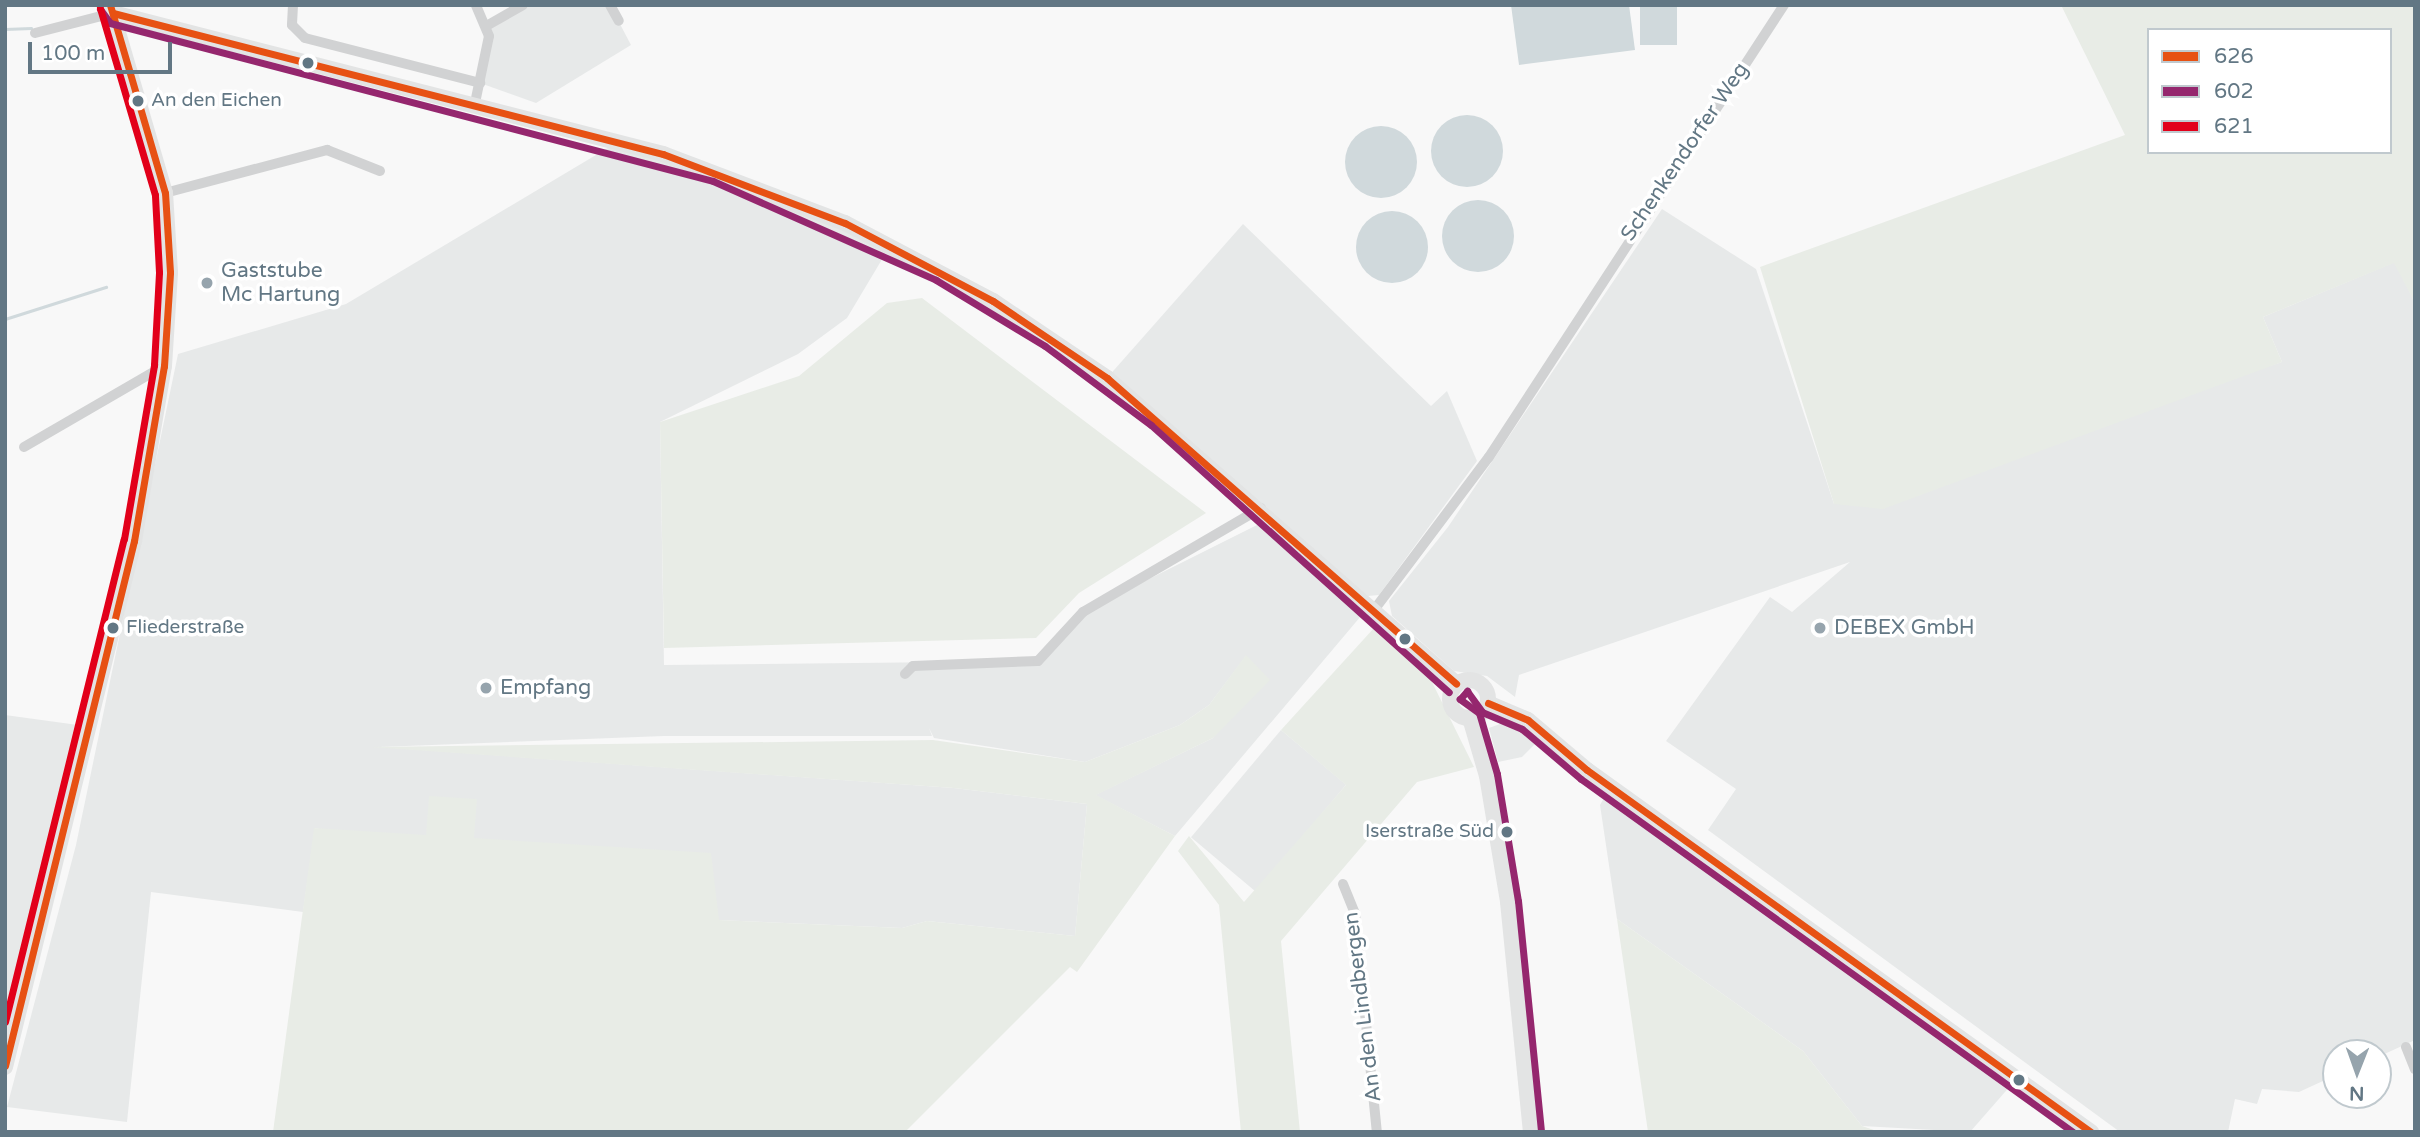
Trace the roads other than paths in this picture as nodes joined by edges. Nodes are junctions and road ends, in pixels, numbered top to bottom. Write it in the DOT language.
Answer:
graph roads {
  1 [pos="293,5"];
  2 [pos="476,5"];
  3 [pos="523,5"];
  4 [pos="610,5"];
  5 [pos="1784,5"];
  6 [pos="112,9"];
  7 [pos="619,21"];
  8 [pos="488,25"];
  9 [pos="35,33"];
  10 [pos="480,83"];
  11 [pos="475,103"];
  12 [pos="380,171"];
  13 [pos="164,193"];
  14 [pos="164,366"];
  15 [pos="24,447"];
  16 [pos="1261,508"];
  17 [pos="1374,610"];
  18 [pos="905,674"];
  19 [pos="1456,684"];
  20 [pos="1488,703"];
  21 [pos="1470,718"];
  22 [pos="1343,884"];
  23 [pos="2406,1047"];
  24 [pos="6,1060"];
  25 [pos="2415,1069"];
  26 [pos="1377,1132"];
  27 [pos="1531,1132"];
  28 [pos="2091,1132"];
  1 -- 10 [label="street"];
  2 -- 8 [label="street"];
  3 -- 8 [label="street"];
  4 -- 7 [label="street"];
  5 -- 17 [label="street, Schenkendorfer Weg"];
  6 -- 9 [label="street"];
  6 -- 11 [label="street"];
  6 -- 13 [label="street"];
  8 -- 10 [label="street"];
  10 -- 11 [label="street"];
  11 -- 16 [label="street"];
  12 -- 13 [label="street"];
  13 -- 14 [label="street"];
  14 -- 15 [label="street"];
  14 -- 24 [label="street"];
  16 -- 17 [label="street"];
  16 -- 18 [label="street"];
  17 -- 19 [label="street"];
  19 -- 20 [label="street"];
  19 -- 21 [label="street"];
  20 -- 21 [label="street"];
  20 -- 28 [label="street"];
  21 -- 27 [label="street"];
  22 -- 26 [label="street, An den Lindbergen"];
  23 -- 25 [label="street"];
}
